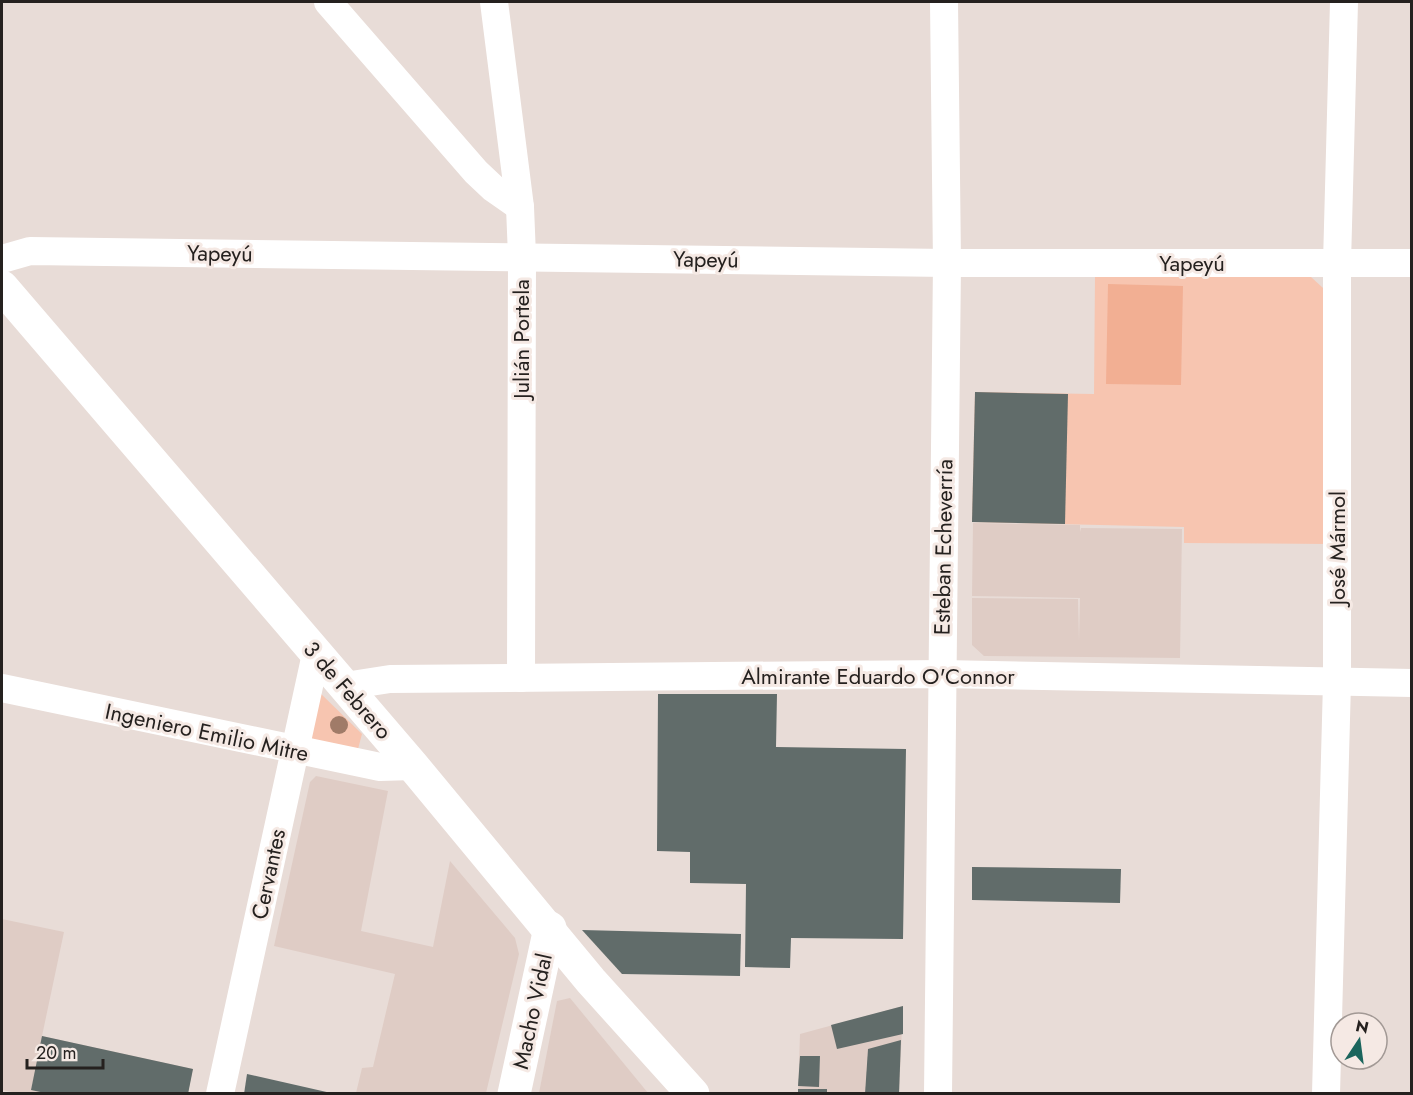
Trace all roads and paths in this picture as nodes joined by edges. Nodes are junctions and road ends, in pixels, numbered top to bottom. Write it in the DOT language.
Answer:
graph roads {
  1 [pos="328,2"];
  2 [pos="494,2"];
  3 [pos="944,2"];
  4 [pos="1344,2"];
  5 [pos="520,207"];
  6 [pos="522,256"];
  7 [pos="2,259"];
  8 [pos="947,263"];
  9 [pos="1337,263"];
  10 [pos="1412,263"];
  11 [pos="2,287"];
  12 [pos="316,654"];
  13 [pos="942,674"];
  14 [pos="520,678"];
  15 [pos="1337,682"];
  16 [pos="1412,683"];
  17 [pos="345,686"];
  18 [pos="2,688"];
  19 [pos="295,751"];
  20 [pos="413,766"];
  21 [pos="549,928"];
  22 [pos="220,1094"];
  23 [pos="514,1094"];
  24 [pos="693,1094"];
  25 [pos="939,1094"];
  26 [pos="1326,1094"];
  1 -- 5 [label="street"];
  2 -- 5 [label="street, Julián Portela"];
  3 -- 8 [label="street, Esteban Echeverría"];
  4 -- 9 [label="street, José Mármol"];
  5 -- 6 [label="street, Julián Portela"];
  6 -- 7 [label="street, Yapeyú"];
  6 -- 8 [label="street, Yapeyú"];
  6 -- 14 [label="street, Julián Portela"];
  8 -- 9 [label="street, Yapeyú"];
  8 -- 13 [label="street, Esteban Echeverría"];
  9 -- 10 [label="street, Yapeyú"];
  9 -- 15 [label="street, José Mármol"];
  11 -- 12 [label="main road, 3 de Febrero"];
  12 -- 17 [label="main road, 3 de Febrero"];
  12 -- 19 [label="street, Cervantes"];
  13 -- 14 [label="street, Almirante Eduardo O'Connor"];
  13 -- 15 [label="street, Almirante Eduardo O'Connor"];
  13 -- 25 [label="street, Esteban Echeverría"];
  14 -- 17 [label="street, Almirante Eduardo O'Connor"];
  15 -- 16 [label="street, Almirante Eduardo O'Connor"];
  15 -- 26 [label="street, José Mármol"];
  17 -- 20 [label="main road, 3 de Febrero"];
  18 -- 19 [label="street, Ingeniero Emilio Mitre"];
  19 -- 20 [label="street, Ingeniero Emilio Mitre"];
  19 -- 22 [label="street, Cervantes"];
  20 -- 21 [label="main road, 3 de Febrero"];
  21 -- 23 [label="main road, Macho Vidal"];
  21 -- 24 [label="main road, 3 de Febrero"];
}
